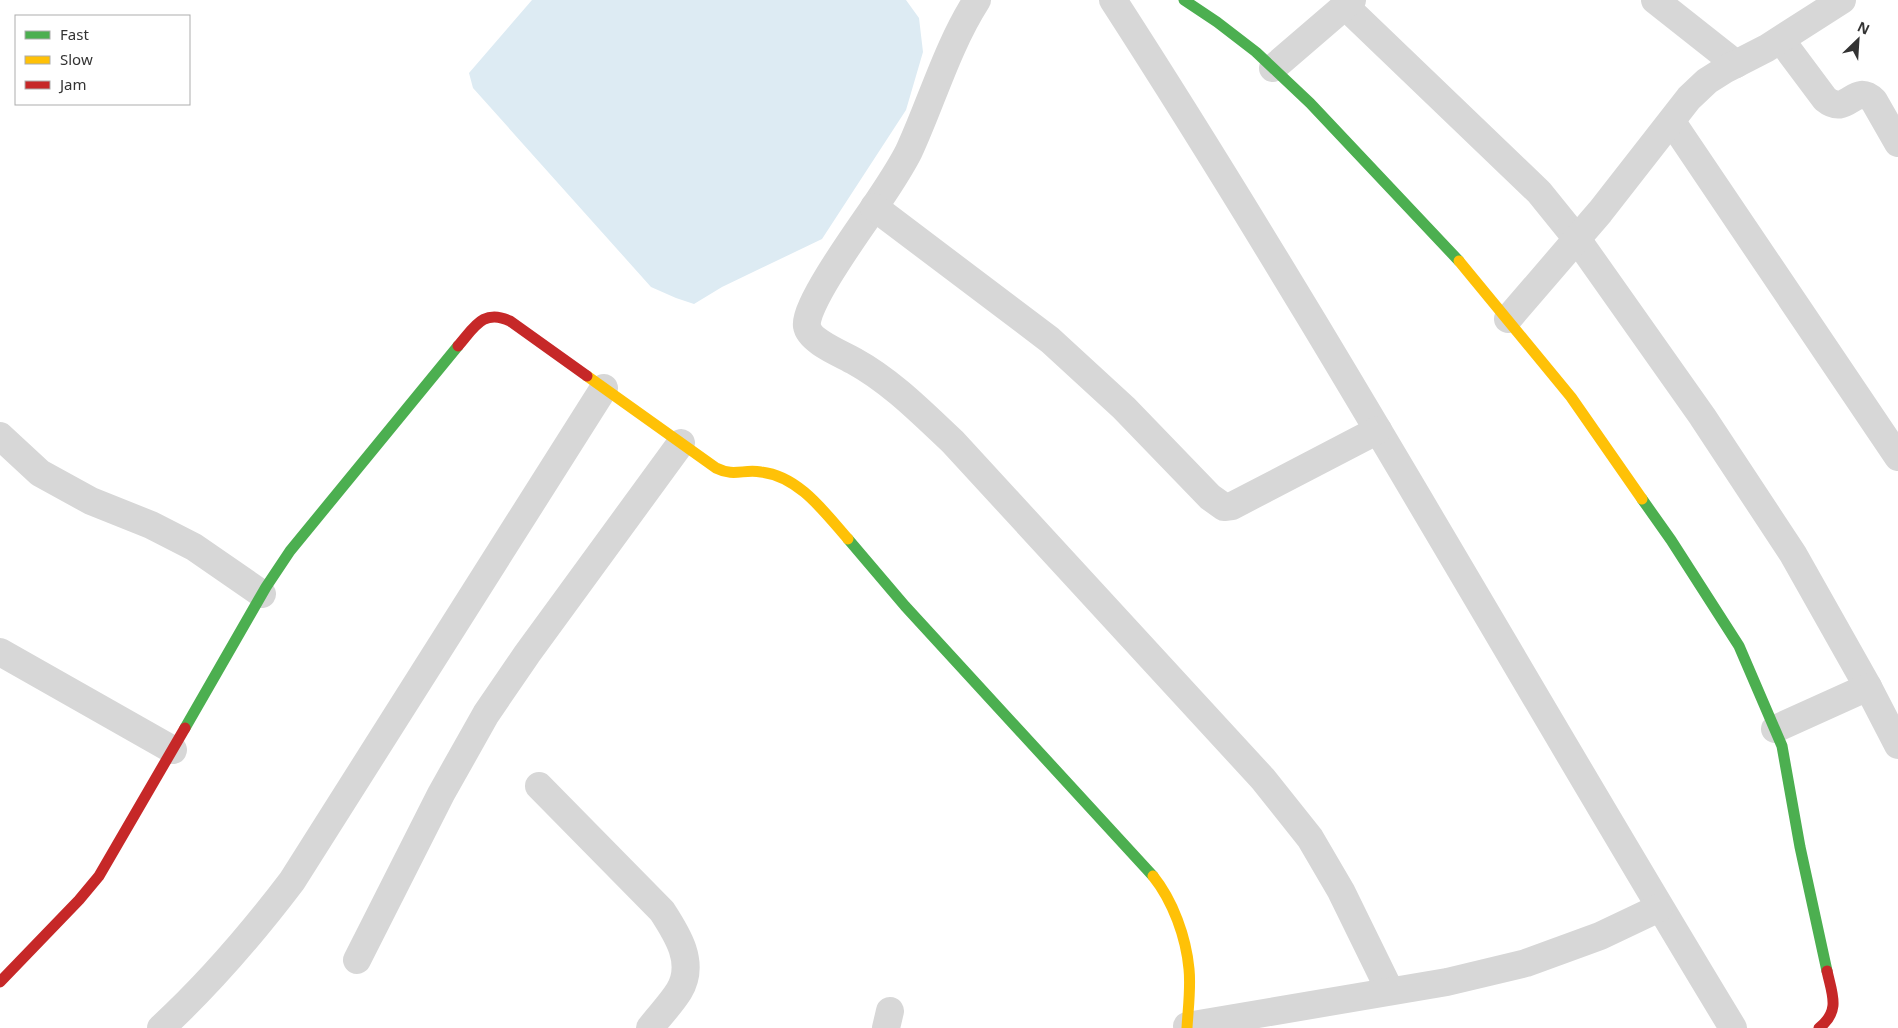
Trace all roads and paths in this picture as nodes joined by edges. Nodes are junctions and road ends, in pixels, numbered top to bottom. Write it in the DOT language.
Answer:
graph roads {
  1 [pos="976,0"];
  2 [pos="1113,0"];
  3 [pos="1184,0"];
  4 [pos="1654,0"];
  5 [pos="1842,0"];
  6 [pos="1349,3"];
  7 [pos="1781,40"];
  8 [pos="1736,64"];
  9 [pos="1273,68"];
  10 [pos="1672,122"];
  11 [pos="1898,143"];
  12 [pos="874,207"];
  13 [pos="1577,239"];
  14 [pos="1508,319"];
  15 [pos="604,388"];
  16 [pos="1378,430"];
  17 [pos="0,436"];
  18 [pos="681,443"];
  19 [pos="1898,457"];
  20 [pos="262,594"];
  21 [pos="0,652"];
  22 [pos="1868,687"];
  23 [pos="1775,729"];
  24 [pos="1898,745"];
  25 [pos="173,750"];
  26 [pos="539,786"];
  27 [pos="1659,908"];
  28 [pos="357,960"];
  29 [pos="0,982"];
  30 [pos="1390,991"];
  31 [pos="1187,1027"];
  32 [pos="161,1028"];
  33 [pos="650,1028"];
  34 [pos="1733,1028"];
  35 [pos="1819,1028"];
  1 -- 12 [label="street"];
  2 -- 16 [label="street"];
  3 -- 9 [label="street"];
  4 -- 8 [label="street"];
  5 -- 7 [label="street"];
  6 -- 9 [label="street"];
  6 -- 13 [label="street"];
  7 -- 8 [label="street"];
  7 -- 11 [label="street"];
  8 -- 10 [label="street"];
  9 -- 14 [label="street"];
  10 -- 13 [label="street"];
  10 -- 19 [label="street"];
  12 -- 16 [label="street"];
  12 -- 30 [label="street"];
  13 -- 14 [label="street"];
  13 -- 22 [label="street"];
  14 -- 23 [label="street"];
  15 -- 18 [label="street"];
  15 -- 20 [label="street"];
  15 -- 32 [label="street"];
  16 -- 27 [label="street"];
  17 -- 20 [label="street"];
  18 -- 28 [label="street"];
  18 -- 31 [label="street"];
  20 -- 25 [label="street"];
  21 -- 25 [label="street"];
  22 -- 23 [label="street"];
  22 -- 24 [label="street"];
  23 -- 35 [label="street"];
  25 -- 29 [label="street"];
  26 -- 33 [label="street"];
  27 -- 30 [label="street"];
  27 -- 34 [label="street"];
  30 -- 31 [label="street"];
}
